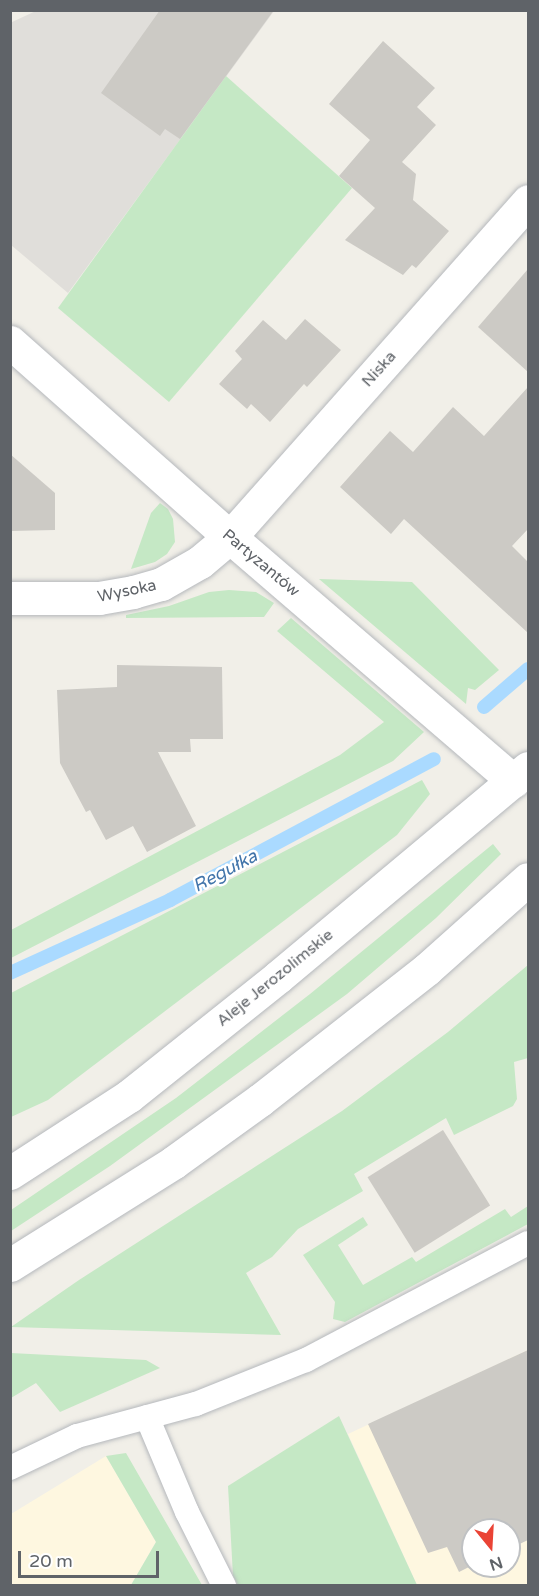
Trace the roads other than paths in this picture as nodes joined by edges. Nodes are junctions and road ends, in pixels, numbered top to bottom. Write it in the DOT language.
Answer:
graph roads {
  1 [pos="528,201"];
  2 [pos="10,342"];
  3 [pos="230,537"];
  4 [pos="10,598"];
  5 [pos="524,782"];
  6 [pos="528,879"];
  7 [pos="10,1173"];
  8 [pos="528,1243"];
  9 [pos="10,1265"];
  10 [pos="147,1417"];
  11 [pos="10,1468"];
  12 [pos="224,1586"];
  1 -- 3 [label="street, Niska"];
  2 -- 3 [label="street, Partyzantów"];
  3 -- 4 [label="street, Wysoka"];
  3 -- 5 [label="street, Partyzantów"];
  5 -- 7 [label="street, Aleje Jerozolimskie"];
  6 -- 9 [label="street"];
  8 -- 10 [label="lane"];
  10 -- 11 [label="lane"];
  10 -- 12 [label="lane"];
}
